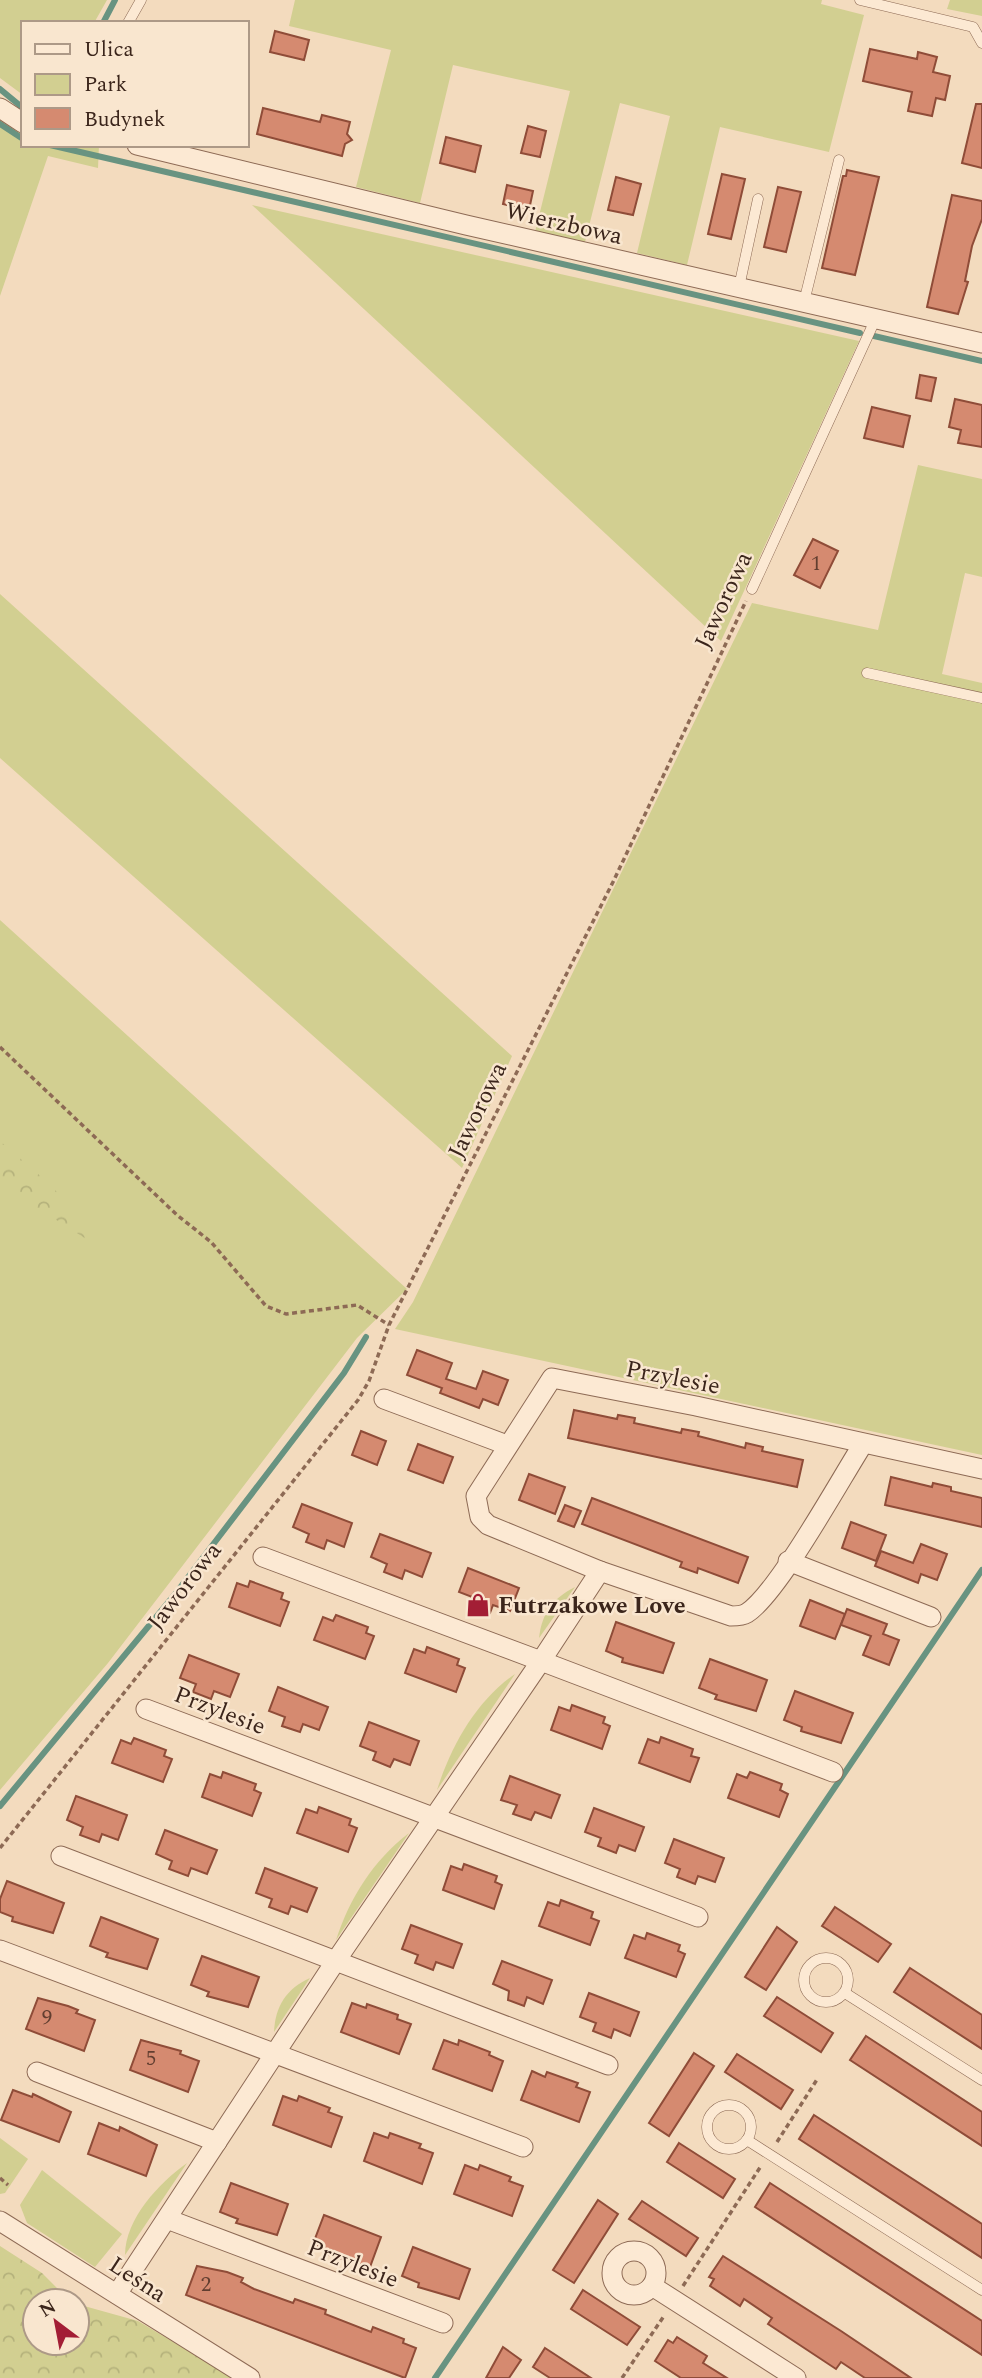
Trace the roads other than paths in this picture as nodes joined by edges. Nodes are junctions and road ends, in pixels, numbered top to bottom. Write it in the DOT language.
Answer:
graph roads {
  1 [pos="141,0"];
  2 [pos="860,0"];
  3 [pos="129,21"];
  4 [pos="982,43"];
  5 [pos="0,108"];
  6 [pos="21,122"];
  7 [pos="145,147"];
  8 [pos="839,160"];
  9 [pos="758,199"];
  10 [pos="739,287"];
  11 [pos="804,302"];
  12 [pos="876,318"];
  13 [pos="982,343"];
  14 [pos="752,589"];
  15 [pos="867,673"];
  16 [pos="982,698"];
  17 [pos="384,1399"];
  18 [pos="863,1444"];
  19 [pos="507,1445"];
  20 [pos="982,1469"];
  21 [pos="263,1557"];
  22 [pos="788,1561"];
  23 [pos="600,1571"];
  24 [pos="931,1617"];
  25 [pos="541,1661"];
  26 [pos="146,1709"];
  27 [pos="833,1772"];
  28 [pos="435,1816"];
  29 [pos="61,1856"];
  30 [pos="698,1917"];
  31 [pos="0,1950"];
  32 [pos="335,1962"];
  33 [pos="845,1993"];
  34 [pos="274,2054"];
  35 [pos="608,2065"];
  36 [pos="37,2072"];
  37 [pos="982,2080"];
  38 [pos="747,2140"];
  39 [pos="217,2142"];
  40 [pos="523,2147"];
  41 [pos="167,2219"];
  42 [pos="0,2221"];
  43 [pos="652,2286"];
  44 [pos="982,2290"];
  45 [pos="117,2294"];
  46 [pos="443,2323"];
  47 [pos="250,2378"];
  48 [pos="796,2378"];
  1 -- 3 [label="lane"];
  2 -- 4 [label="lane"];
  5 -- 6 [label="street"];
  7 -- 10 [label="street, Wierzbowa"];
  8 -- 11 [label="lane"];
  9 -- 10 [label="lane"];
  10 -- 11 [label="street, Wierzbowa"];
  11 -- 12 [label="street, Wierzbowa"];
  12 -- 13 [label="street, Wierzbowa"];
  12 -- 14 [label="lane, Jaworowa"];
  15 -- 16 [label="lane"];
  17 -- 19 [label="street"];
  18 -- 19 [label="street, Przylesie"];
  18 -- 20 [label="street, Przylesie"];
  18 -- 22 [label="street, Przylesie"];
  19 -- 23 [label="street, Przylesie"];
  21 -- 25 [label="street"];
  22 -- 23 [label="street, Przylesie"];
  22 -- 24 [label="street"];
  23 -- 25 [label="street"];
  25 -- 27 [label="street"];
  25 -- 28 [label="street"];
  26 -- 28 [label="street, Przylesie"];
  28 -- 30 [label="street, Przylesie"];
  28 -- 32 [label="street"];
  29 -- 32 [label="street"];
  31 -- 34 [label="street"];
  32 -- 34 [label="street"];
  32 -- 35 [label="street"];
  33 -- 33 [label="lane"];
  33 -- 37 [label="lane"];
  34 -- 39 [label="street"];
  34 -- 40 [label="street"];
  36 -- 39 [label="street"];
  38 -- 38 [label="lane"];
  38 -- 44 [label="lane"];
  39 -- 41 [label="street"];
  41 -- 45 [label="street"];
  41 -- 46 [label="street, Przylesie"];
  42 -- 45 [label="street, Leśna"];
  43 -- 48 [label="street"];
  45 -- 47 [label="street, Leśna"];
}
